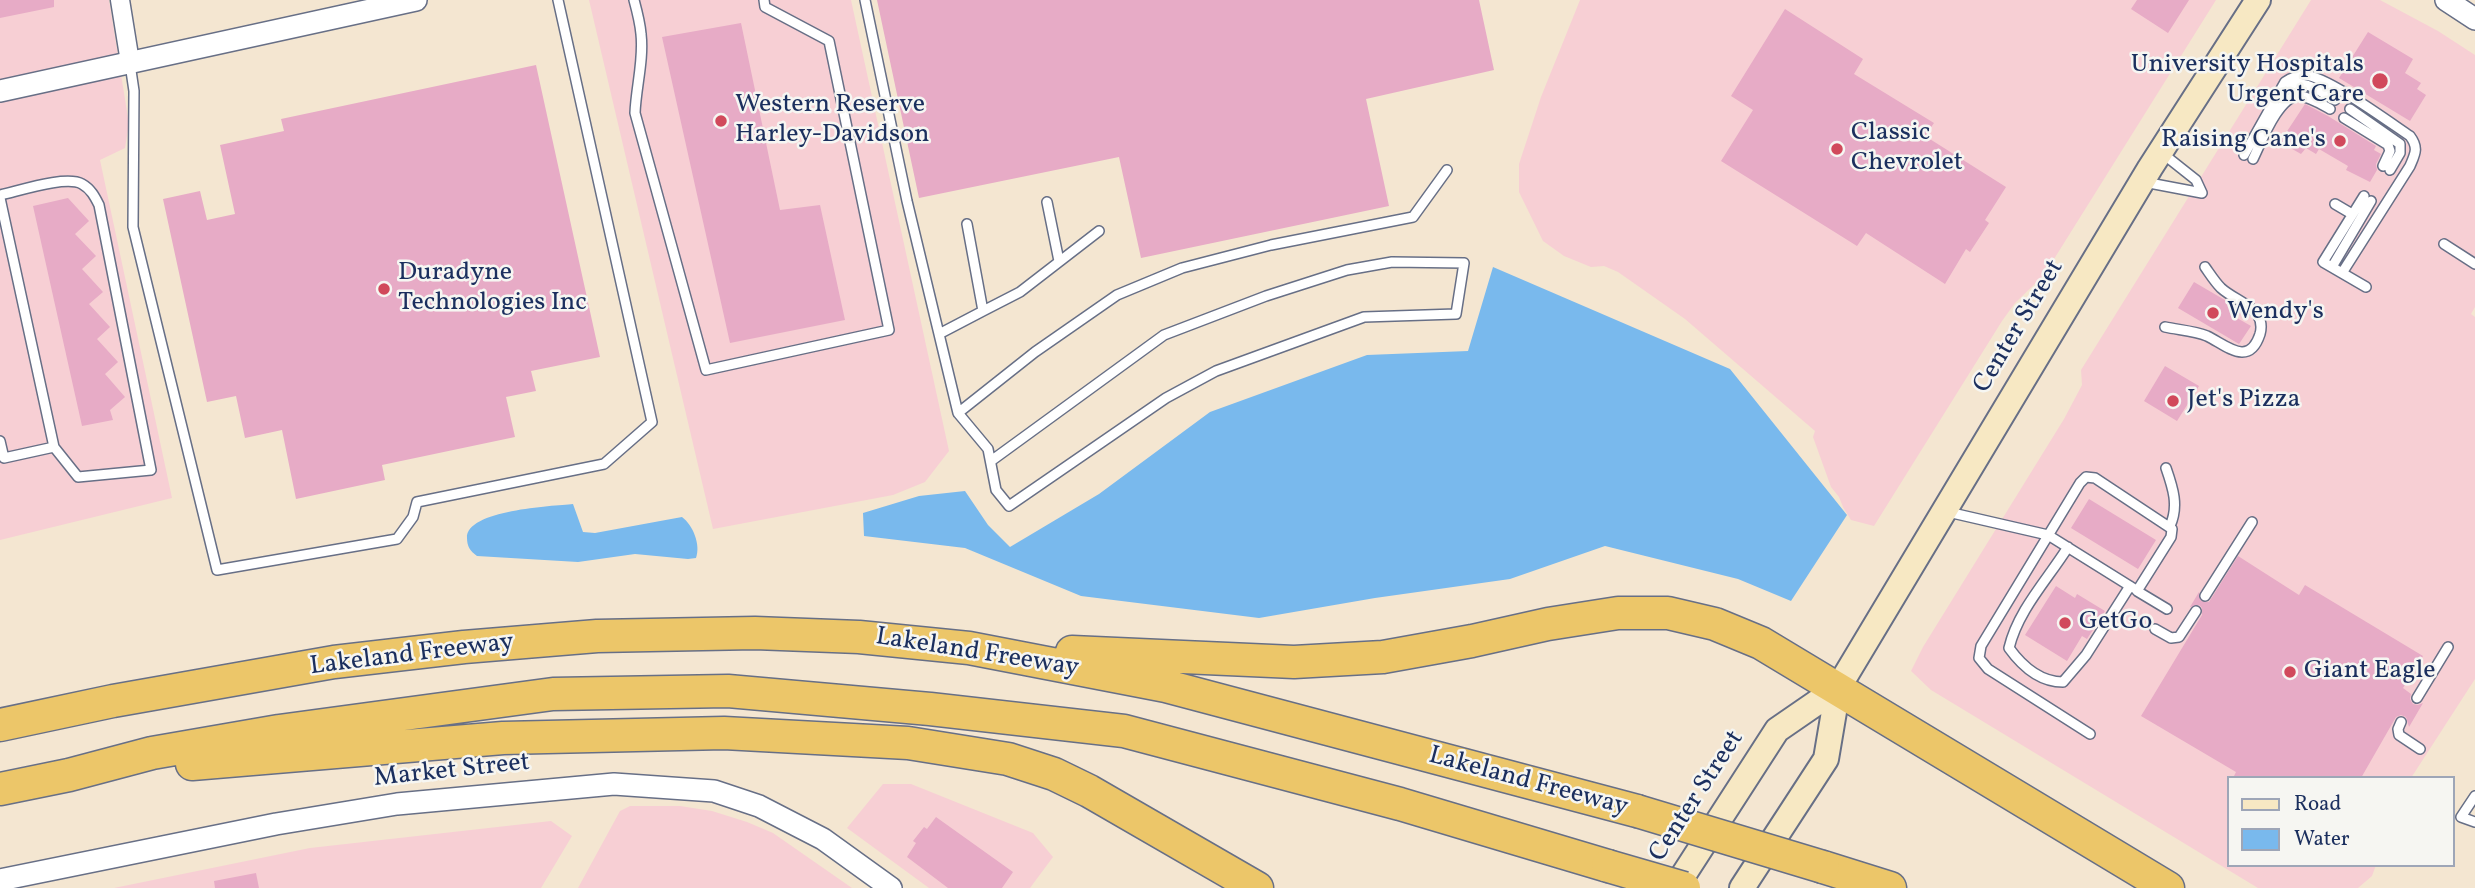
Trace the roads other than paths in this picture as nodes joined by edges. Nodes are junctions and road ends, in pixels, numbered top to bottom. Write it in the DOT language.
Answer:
graph roads {
  1 [pos="120,0"];
  2 [pos="558,0"];
  3 [pos="634,0"];
  4 [pos="764,0"];
  5 [pos="865,0"];
  6 [pos="2258,0"];
  7 [pos="2446,0"];
  8 [pos="402,1"];
  9 [pos="2475,19"];
  10 [pos="130,62"];
  11 [pos="0,92"];
  12 [pos="2335,100"];
  13 [pos="2280,106"];
  14 [pos="2330,109"];
  15 [pos="2350,109"];
  16 [pos="2344,118"];
  17 [pos="2161,151"];
  18 [pos="1447,170"];
  19 [pos="2142,182"];
  20 [pos="0,197"];
  21 [pos="1048,202"];
  22 [pos="2335,204"];
  23 [pos="2352,215"];
  24 [pos="967,224"];
  25 [pos="1099,231"];
  26 [pos="2444,244"];
  27 [pos="1059,261"];
  28 [pos="2327,264"];
  29 [pos="2475,264"];
  30 [pos="2205,267"];
  31 [pos="2342,273"];
  32 [pos="2366,287"];
  33 [pos="983,311"];
  34 [pos="2165,327"];
  35 [pos="939,334"];
  36 [pos="958,414"];
  37 [pos="0,441"];
  38 [pos="54,447"];
  39 [pos="991,461"];
  40 [pos="2,463"];
  41 [pos="2166,468"];
  42 [pos="1944,512"];
  43 [pos="2252,522"];
  44 [pos="2170,527"];
  45 [pos="2048,535"];
  46 [pos="2068,547"];
  47 [pos="2133,589"];
  48 [pos="2205,596"];
  49 [pos="2167,609"];
  50 [pos="2196,611"];
  51 [pos="2155,629"];
  52 [pos="2448,647"];
  53 [pos="969,648"];
  54 [pos="1838,688"];
  55 [pos="2417,698"];
  56 [pos="2402,722"];
  57 [pos="0,726"];
  58 [pos="2090,734"];
  59 [pos="2420,749"];
  60 [pos="69,775"];
  61 [pos="0,789"];
  62 [pos="2475,796"];
  63 [pos="2475,822"];
  64 [pos="0,880"];
  65 [pos="891,888"];
  66 [pos="1257,888"];
  67 [pos="1675,888"];
  68 [pos="1684,888"];
  69 [pos="1742,888"];
  70 [pos="1890,888"];
  71 [pos="2168,888"];
  1 -- 10 [label="street"];
  2 -- 10 [label="lane"];
  3 -- 4 [label="lane"];
  5 -- 35 [label="lane"];
  6 -- 17 [label="main road, Center Street"];
  7 -- 9 [label="street"];
  8 -- 10 [label="street"];
  10 -- 11 [label="street"];
  12 -- 13 [label="lane"];
  13 -- 14 [label="lane"];
  13 -- 31 [label="lane"];
  15 -- 16 [label="lane"];
  17 -- 19 [label="main road, Center Street"];
  17 -- 19 [label="lane"];
  18 -- 36 [label="lane"];
  19 -- 42 [label="main road, Center Street"];
  20 -- 38 [label="lane"];
  20 -- 38 [label="lane"];
  21 -- 27 [label="lane"];
  22 -- 23 [label="lane"];
  23 -- 28 [label="lane"];
  23 -- 28 [label="lane"];
  24 -- 33 [label="lane"];
  25 -- 27 [label="lane"];
  26 -- 29 [label="lane"];
  27 -- 33 [label="lane"];
  28 -- 31 [label="lane"];
  30 -- 34 [label="lane"];
  31 -- 32 [label="lane"];
  33 -- 35 [label="lane"];
  35 -- 36 [label="lane"];
  36 -- 39 [label="lane"];
  37 -- 40 [label="lane"];
  38 -- 40 [label="lane"];
  39 -- 39 [label="lane"];
  41 -- 44 [label="lane"];
  42 -- 45 [label="lane"];
  42 -- 54 [label="main road, Center Street"];
  43 -- 48 [label="lane"];
  44 -- 45 [label="lane"];
  44 -- 47 [label="lane"];
  45 -- 46 [label="lane"];
  45 -- 58 [label="lane"];
  46 -- 47 [label="lane"];
  46 -- 47 [label="lane"];
  47 -- 49 [label="lane"];
  50 -- 51 [label="lane"];
  52 -- 55 [label="lane"];
  53 -- 54 [label="highway"];
  53 -- 57 [label="highway, Lakeland Freeway"];
  53 -- 70 [label="highway, Lakeland Freeway, bridge"];
  54 -- 67 [label="main road, Center Street"];
  54 -- 69 [label="main road, Center Street"];
  54 -- 71 [label="highway"];
  56 -- 59 [label="lane"];
  60 -- 61 [label="highway, Lakeland Freeway"];
  60 -- 66 [label="highway"];
  60 -- 68 [label="highway, Lakeland Freeway, bridge"];
  62 -- 63 [label="lane"];
  64 -- 65 [label="street, Market Street"];
}
